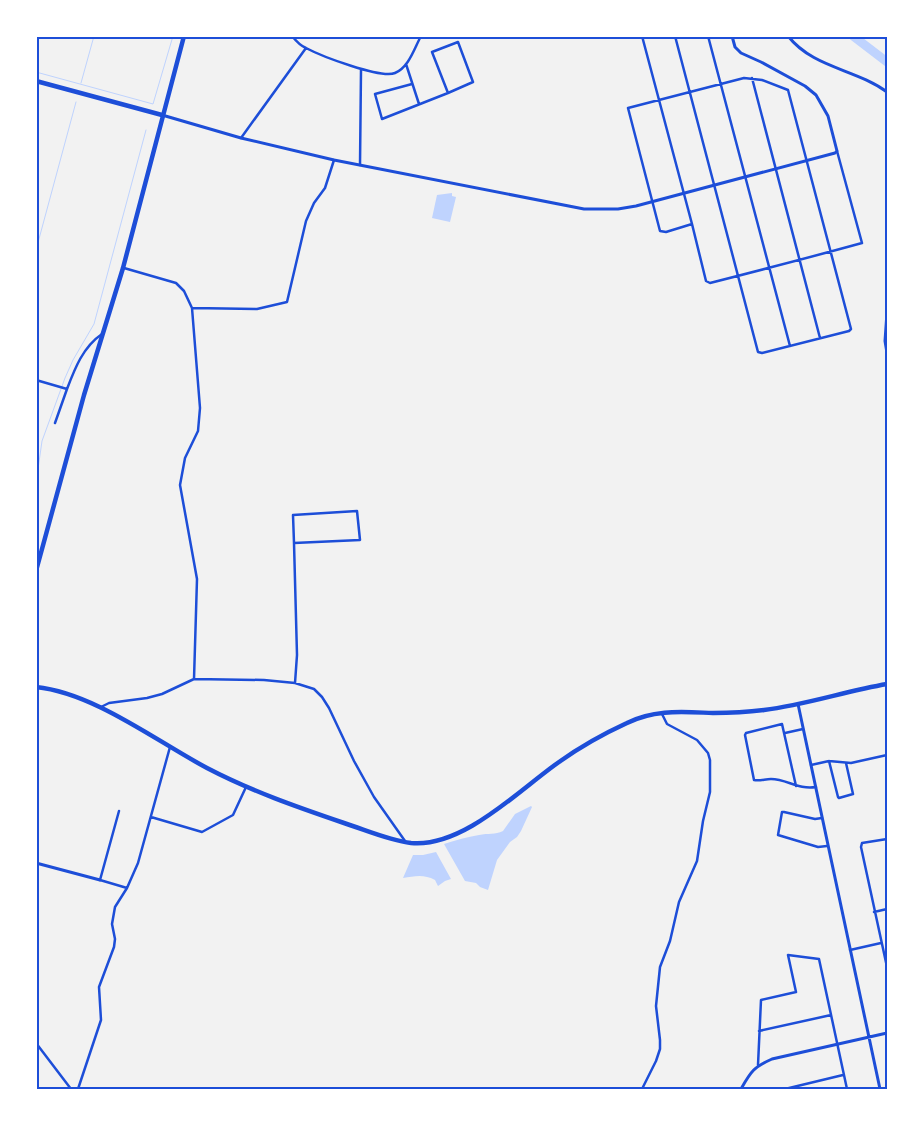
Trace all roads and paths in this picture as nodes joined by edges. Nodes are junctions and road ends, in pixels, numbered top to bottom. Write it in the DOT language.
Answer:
graph roads {
  1 [pos="184,36"];
  2 [pos="292,36"];
  3 [pos="421,36"];
  4 [pos="642,36"];
  5 [pos="675,36"];
  6 [pos="708,36"];
  7 [pos="732,36"];
  8 [pos="788,36"];
  9 [pos="306,48"];
  10 [pos="406,64"];
  11 [pos="361,70"];
  12 [pos="752,78"];
  13 [pos="36,81"];
  14 [pos="412,84"];
  15 [pos="721,84"];
  16 [pos="690,92"];
  17 [pos="887,92"];
  18 [pos="448,93"];
  19 [pos="659,100"];
  20 [pos="419,104"];
  21 [pos="162,115"];
  22 [pos="241,138"];
  23 [pos="837,151"];
  24 [pos="334,160"];
  25 [pos="807,161"];
  26 [pos="360,165"];
  27 [pos="776,170"];
  28 [pos="745,178"];
  29 [pos="715,186"];
  30 [pos="684,194"];
  31 [pos="653,202"];
  32 [pos="692,224"];
  33 [pos="831,251"];
  34 [pos="800,260"];
  35 [pos="122,268"];
  36 [pos="769,268"];
  37 [pos="738,276"];
  38 [pos="192,308"];
  39 [pos="887,312"];
  40 [pos="104,332"];
  41 [pos="820,338"];
  42 [pos="790,346"];
  43 [pos="887,353"];
  44 [pos="36,380"];
  45 [pos="67,389"];
  46 [pos="55,423"];
  47 [pos="294,543"];
  48 [pos="36,571"];
  49 [pos="194,679"];
  50 [pos="295,683"];
  51 [pos="887,684"];
  52 [pos="36,686"];
  53 [pos="798,703"];
  54 [pos="100,708"];
  55 [pos="661,712"];
  56 [pos="804,728"];
  57 [pos="785,733"];
  58 [pos="170,747"];
  59 [pos="887,755"];
  60 [pos="829,761"];
  61 [pos="846,763"];
  62 [pos="811,765"];
  63 [pos="796,786"];
  64 [pos="816,786"];
  65 [pos="246,787"];
  66 [pos="119,811"];
  67 [pos="151,818"];
  68 [pos="822,818"];
  69 [pos="887,839"];
  70 [pos="406,842"];
  71 [pos="828,846"];
  72 [pos="36,863"];
  73 [pos="100,880"];
  74 [pos="128,888"];
  75 [pos="887,909"];
  76 [pos="874,912"];
  77 [pos="881,943"];
  78 [pos="850,950"];
  79 [pos="887,967"];
  80 [pos="831,1015"];
  81 [pos="759,1031"];
  82 [pos="887,1033"];
  83 [pos="869,1037"];
  84 [pos="36,1043"];
  85 [pos="838,1044"];
  86 [pos="758,1065"];
  87 [pos="843,1075"];
  88 [pos="813,1082"];
  89 [pos="71,1089"];
  90 [pos="78,1089"];
  91 [pos="642,1089"];
  92 [pos="741,1089"];
  93 [pos="785,1089"];
  94 [pos="815,1089"];
  95 [pos="847,1089"];
  96 [pos="880,1089"];
  1 -- 21 [label="highway"];
  2 -- 9 [label="street"];
  3 -- 10 [label="street"];
  4 -- 19 [label="street"];
  5 -- 16 [label="street"];
  6 -- 15 [label="street"];
  7 -- 23 [label="street"];
  8 -- 17 [label="street"];
  9 -- 11 [label="street"];
  9 -- 22 [label="street"];
  10 -- 11 [label="street"];
  10 -- 14 [label="street"];
  11 -- 26 [label="street"];
  12 -- 15 [label="street"];
  12 -- 25 [label="street"];
  12 -- 27 [label="street"];
  13 -- 21 [label="highway"];
  14 -- 20 [label="street"];
  14 -- 20 [label="street"];
  15 -- 16 [label="street"];
  15 -- 28 [label="street"];
  16 -- 19 [label="street"];
  16 -- 29 [label="street"];
  18 -- 18 [label="street"];
  18 -- 20 [label="street"];
  19 -- 30 [label="street"];
  19 -- 31 [label="street"];
  21 -- 22 [label="street"];
  21 -- 35 [label="highway"];
  22 -- 24 [label="street"];
  23 -- 25 [label="street"];
  23 -- 33 [label="street"];
  24 -- 26 [label="street"];
  24 -- 38 [label="street"];
  25 -- 27 [label="street"];
  25 -- 33 [label="street"];
  26 -- 31 [label="street"];
  27 -- 28 [label="street"];
  27 -- 34 [label="street"];
  28 -- 29 [label="street"];
  28 -- 36 [label="street"];
  29 -- 30 [label="street"];
  29 -- 37 [label="street"];
  30 -- 31 [label="street"];
  30 -- 32 [label="street"];
  31 -- 32 [label="street"];
  32 -- 37 [label="street"];
  33 -- 34 [label="street"];
  33 -- 41 [label="street"];
  34 -- 36 [label="street"];
  34 -- 41 [label="street"];
  35 -- 38 [label="street"];
  35 -- 40 [label="highway"];
  36 -- 37 [label="street"];
  36 -- 42 [label="street"];
  37 -- 42 [label="street"];
  38 -- 49 [label="street"];
  39 -- 43 [label="street"];
  40 -- 45 [label="street"];
  40 -- 48 [label="highway"];
  41 -- 42 [label="street"];
  44 -- 45 [label="street"];
  45 -- 46 [label="street"];
  47 -- 47 [label="street"];
  47 -- 50 [label="street"];
  49 -- 50 [label="street"];
  49 -- 54 [label="street"];
  50 -- 70 [label="street"];
  51 -- 53 [label="highway"];
  52 -- 54 [label="highway"];
  53 -- 55 [label="highway"];
  53 -- 56 [label="street"];
  54 -- 58 [label="highway"];
  55 -- 70 [label="highway"];
  55 -- 91 [label="street"];
  56 -- 57 [label="street"];
  56 -- 62 [label="street"];
  57 -- 63 [label="street"];
  57 -- 63 [label="street"];
  58 -- 65 [label="highway"];
  58 -- 67 [label="street"];
  59 -- 61 [label="street"];
  60 -- 61 [label="street"];
  60 -- 61 [label="street"];
  60 -- 62 [label="street"];
  62 -- 64 [label="street"];
  63 -- 64 [label="street"];
  64 -- 68 [label="street"];
  65 -- 67 [label="street"];
  65 -- 70 [label="highway"];
  66 -- 73 [label="street"];
  67 -- 74 [label="street"];
  68 -- 71 [label="street"];
  68 -- 71 [label="street"];
  69 -- 76 [label="street"];
  71 -- 78 [label="street"];
  72 -- 73 [label="street"];
  73 -- 74 [label="street"];
  74 -- 90 [label="street"];
  75 -- 76 [label="street"];
  76 -- 77 [label="street"];
  77 -- 78 [label="street"];
  77 -- 79 [label="street"];
  78 -- 83 [label="street"];
  80 -- 81 [label="street"];
  80 -- 81 [label="street"];
  80 -- 85 [label="street"];
  81 -- 86 [label="street"];
  82 -- 83 [label="street"];
  83 -- 85 [label="street"];
  83 -- 96 [label="street"];
  84 -- 89 [label="street"];
  85 -- 86 [label="street"];
  85 -- 87 [label="street"];
  86 -- 92 [label="street"];
  87 -- 88 [label="street"];
  87 -- 95 [label="street"];
  88 -- 93 [label="street"];
  88 -- 94 [label="street"];
}
